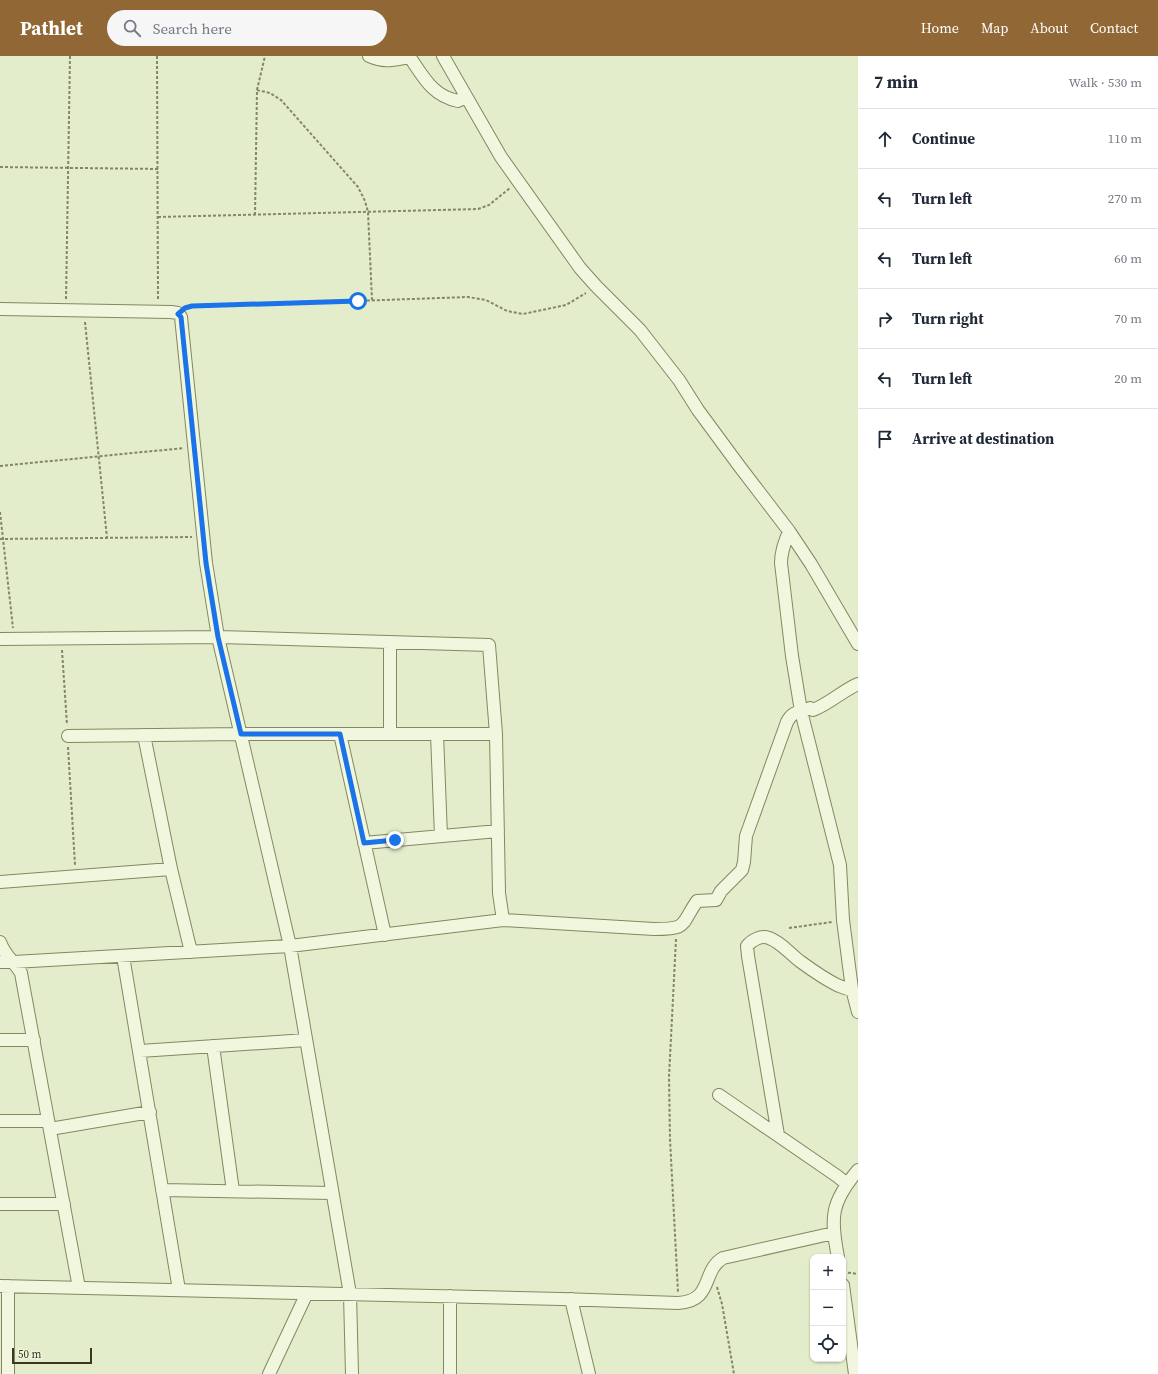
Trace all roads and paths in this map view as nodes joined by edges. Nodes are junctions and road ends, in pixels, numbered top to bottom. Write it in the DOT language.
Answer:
graph roads {
  1 [pos="70,56"];
  2 [pos="158,56"];
  3 [pos="265,56"];
  4 [pos="369,56"];
  5 [pos="443,56"];
  6 [pos="409,57"];
  7 [pos="257,90"];
  8 [pos="466,97"];
  9 [pos="0,167"];
  10 [pos="68,167"];
  11 [pos="158,169"];
  12 [pos="518,181"];
  13 [pos="368,212"];
  14 [pos="255,215"];
  15 [pos="158,217"];
  16 [pos="596,286"];
  17 [pos="372,300"];
  18 [pos="0,309"];
  19 [pos="66,310"];
  20 [pos="84,310"];
  21 [pos="158,311"];
  22 [pos="178,314"];
  23 [pos="194,447"];
  24 [pos="98,456"];
  25 [pos="0,466"];
  26 [pos="0,512"];
  27 [pos="789,531"];
  28 [pos="203,536"];
  29 [pos="107,538"];
  30 [pos="1,539"];
  31 [pos="218,637"];
  32 [pos="62,638"];
  33 [pos="0,639"];
  34 [pos="15,639"];
  35 [pos="390,642"];
  36 [pos="858,644"];
  37 [pos="858,684"];
  38 [pos="802,711"];
  39 [pos="241,734"];
  40 [pos="340,734"];
  41 [pos="390,734"];
  42 [pos="437,734"];
  43 [pos="496,734"];
  44 [pos="144,735"];
  45 [pos="68,736"];
  46 [pos="498,831"];
  47 [pos="441,836"];
  48 [pos="364,843"];
  49 [pos="171,868"];
  50 [pos="76,877"];
  51 [pos="0,882"];
  52 [pos="503,920"];
  53 [pos="843,920"];
  54 [pos="677,928"];
  55 [pos="789,928"];
  56 [pos="385,935"];
  57 [pos="0,942"];
  58 [pos="290,946"];
  59 [pos="191,952"];
  60 [pos="123,956"];
  61 [pos="0,962"];
  62 [pos="14,962"];
  63 [pos="852,989"];
  64 [pos="858,1012"];
  65 [pos="0,1040"];
  66 [pos="34,1040"];
  67 [pos="306,1040"];
  68 [pos="213,1046"];
  69 [pos="140,1051"];
  70 [pos="719,1095"];
  71 [pos="150,1112"];
  72 [pos="0,1121"];
  73 [pos="49,1125"];
  74 [pos="778,1135"];
  75 [pos="858,1170"];
  76 [pos="847,1184"];
  77 [pos="162,1190"];
  78 [pos="232,1191"];
  79 [pos="332,1193"];
  80 [pos="0,1204"];
  81 [pos="64,1204"];
  82 [pos="834,1233"];
  83 [pos="838,1254"];
  84 [pos="711,1272"];
  85 [pos="846,1272"];
  86 [pos="858,1274"];
  87 [pos="4,1286"];
  88 [pos="79,1288"];
  89 [pos="179,1290"];
  90 [pos="844,1290"];
  91 [pos="307,1293"];
  92 [pos="350,1294"];
  93 [pos="450,1296"];
  94 [pos="571,1299"];
  95 [pos="678,1303"];
  96 [pos="8,1374"];
  97 [pos="269,1374"];
  98 [pos="352,1374"];
  99 [pos="450,1374"];
  100 [pos="589,1374"];
  101 [pos="734,1374"];
  102 [pos="855,1374"];
  1 -- 10 [label="path"];
  2 -- 11 [label="path"];
  3 -- 7 [label="path"];
  4 -- 6 [label="street"];
  5 -- 8 [label="street"];
  6 -- 8 [label="street"];
  7 -- 13 [label="path"];
  7 -- 14 [label="path"];
  8 -- 12 [label="street"];
  9 -- 10 [label="path"];
  10 -- 11 [label="path"];
  10 -- 19 [label="path"];
  11 -- 15 [label="path"];
  12 -- 13 [label="path"];
  12 -- 16 [label="street"];
  13 -- 14 [label="path"];
  13 -- 17 [label="path"];
  14 -- 15 [label="path"];
  15 -- 21 [label="path"];
  16 -- 17 [label="path"];
  16 -- 27 [label="street"];
  17 -- 22 [label="path"];
  18 -- 19 [label="street"];
  19 -- 20 [label="street"];
  20 -- 21 [label="street"];
  20 -- 24 [label="path"];
  21 -- 22 [label="street"];
  22 -- 23 [label="street"];
  23 -- 24 [label="path"];
  23 -- 28 [label="street"];
  24 -- 25 [label="path"];
  24 -- 29 [label="path"];
  26 -- 30 [label="path"];
  27 -- 36 [label="street"];
  27 -- 38 [label="street"];
  28 -- 29 [label="path"];
  28 -- 31 [label="street"];
  29 -- 30 [label="path"];
  30 -- 34 [label="path"];
  31 -- 32 [label="street"];
  31 -- 35 [label="street"];
  31 -- 39 [label="street"];
  32 -- 34 [label="street"];
  32 -- 45 [label="path"];
  33 -- 34 [label="street"];
  35 -- 41 [label="street"];
  35 -- 43 [label="street"];
  37 -- 38 [label="street"];
  38 -- 53 [label="street"];
  38 -- 54 [label="street"];
  39 -- 40 [label="street"];
  39 -- 44 [label="street"];
  39 -- 58 [label="street"];
  40 -- 41 [label="street"];
  40 -- 48 [label="street"];
  41 -- 42 [label="street"];
  42 -- 43 [label="street"];
  42 -- 47 [label="street"];
  43 -- 46 [label="street"];
  44 -- 45 [label="street"];
  44 -- 49 [label="street"];
  45 -- 50 [label="path"];
  46 -- 47 [label="street"];
  46 -- 52 [label="street"];
  47 -- 48 [label="street"];
  48 -- 56 [label="street"];
  49 -- 50 [label="street"];
  49 -- 59 [label="street"];
  50 -- 51 [label="street"];
  52 -- 54 [label="street"];
  52 -- 56 [label="street"];
  53 -- 55 [label="path"];
  53 -- 63 [label="street"];
  54 -- 95 [label="path"];
  56 -- 58 [label="street"];
  57 -- 62 [label="street"];
  58 -- 59 [label="street"];
  58 -- 67 [label="street"];
  59 -- 60 [label="street"];
  60 -- 62 [label="street"];
  60 -- 69 [label="street"];
  61 -- 62 [label="street"];
  62 -- 66 [label="street"];
  63 -- 64 [label="street"];
  63 -- 74 [label="street"];
  65 -- 66 [label="street"];
  66 -- 73 [label="street"];
  67 -- 68 [label="street"];
  67 -- 79 [label="street"];
  68 -- 69 [label="street"];
  68 -- 78 [label="street"];
  69 -- 71 [label="street"];
  70 -- 74 [label="street"];
  71 -- 73 [label="street"];
  71 -- 77 [label="street"];
  72 -- 73 [label="street"];
  73 -- 81 [label="street"];
  74 -- 76 [label="street"];
  75 -- 76 [label="street"];
  76 -- 82 [label="street"];
  77 -- 78 [label="street"];
  77 -- 89 [label="street"];
  78 -- 79 [label="street"];
  79 -- 92 [label="street"];
  80 -- 81 [label="street"];
  81 -- 88 [label="street"];
  82 -- 83 [label="street"];
  82 -- 84 [label="street"];
  84 -- 95 [label="street"];
  84 -- 101 [label="path"];
  85 -- 86 [label="path"];
  87 -- 88 [label="street"];
  87 -- 96 [label="street"];
  88 -- 89 [label="street"];
  89 -- 91 [label="street"];
  90 -- 102 [label="street"];
  91 -- 92 [label="street"];
  91 -- 97 [label="street"];
  92 -- 93 [label="street"];
  92 -- 98 [label="street"];
  93 -- 94 [label="street"];
  93 -- 99 [label="street"];
  94 -- 95 [label="street"];
  94 -- 100 [label="street"];
}
